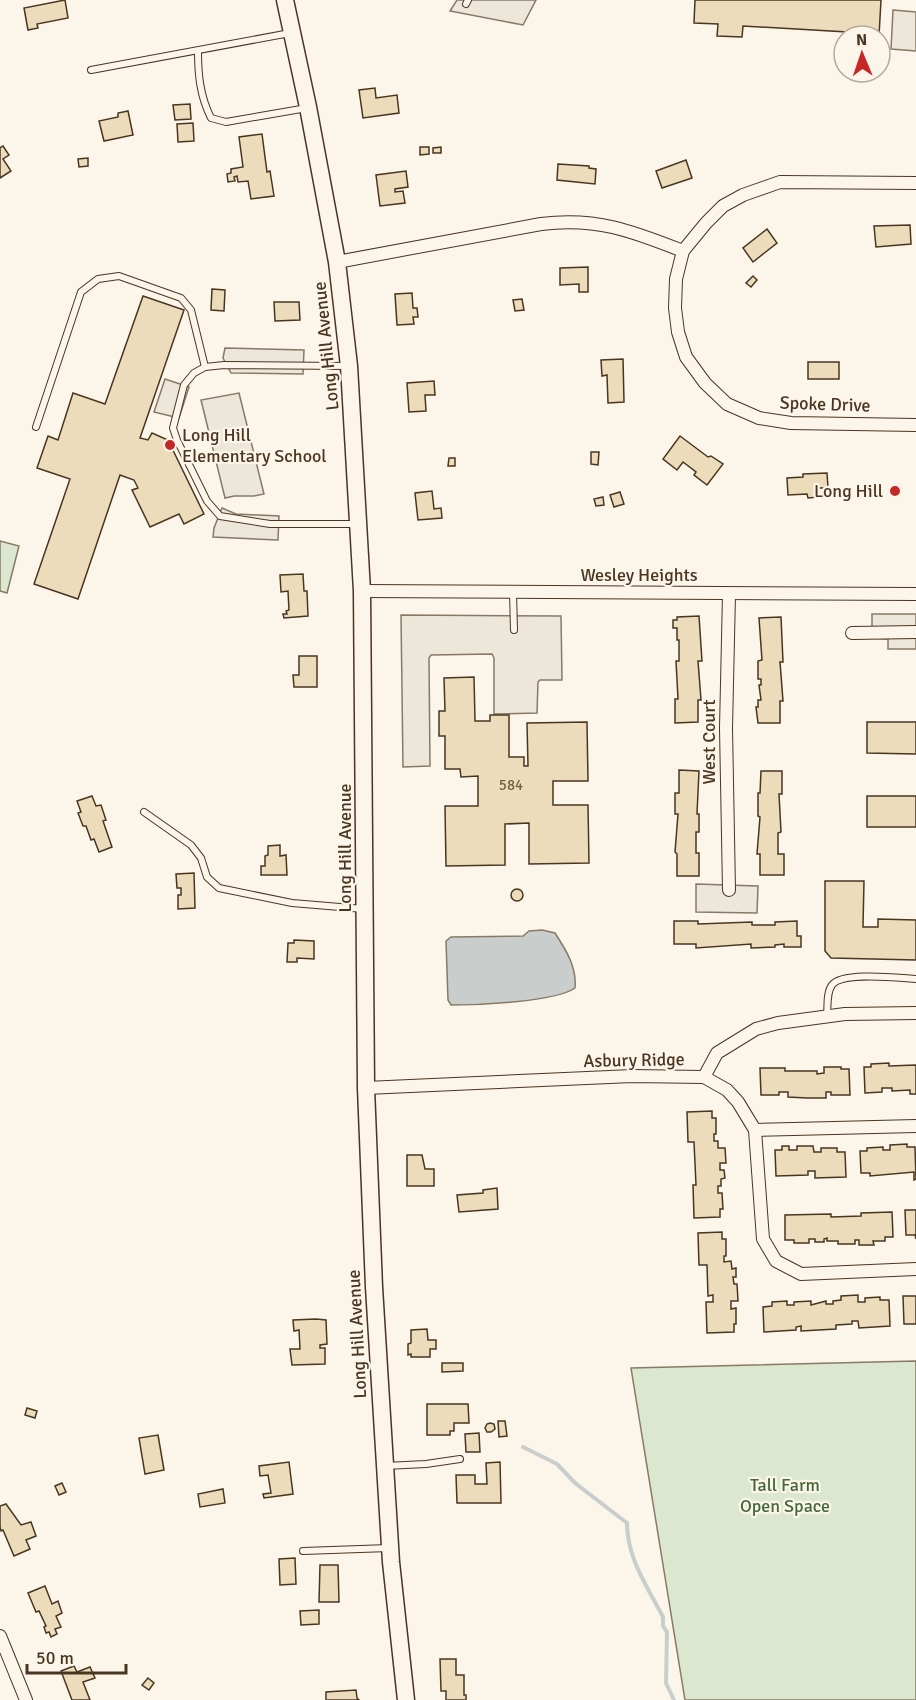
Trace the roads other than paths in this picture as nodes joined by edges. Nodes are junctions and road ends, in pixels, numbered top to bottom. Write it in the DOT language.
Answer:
graph roads {
  1 [pos="285,0"];
  2 [pos="291,33"];
  3 [pos="198,51"];
  4 [pos="91,70"];
  5 [pos="308,107"];
  6 [pos="916,183"];
  7 [pos="683,251"];
  8 [pos="337,261"];
  9 [pos="350,366"];
  10 [pos="205,367"];
  11 [pos="916,425"];
  12 [pos="36,427"];
  13 [pos="358,524"];
  14 [pos="362,591"];
  15 [pos="513,592"];
  16 [pos="729,594"];
  17 [pos="916,594"];
  18 [pos="514,630"];
  19 [pos="916,632"];
  20 [pos="852,633"];
  21 [pos="144,813"];
  22 [pos="729,890"];
  23 [pos="365,909"];
  24 [pos="916,979"];
  25 [pos="916,1013"];
  26 [pos="827,1017"];
  27 [pos="704,1077"];
  28 [pos="366,1088"];
  29 [pos="916,1126"];
  30 [pos="755,1130"];
  31 [pos="916,1269"];
  32 [pos="460,1459"];
  33 [pos="385,1466"];
  34 [pos="390,1548"];
  35 [pos="303,1551"];
  36 [pos="0,1636"];
  37 [pos="26,1700"];
  38 [pos="406,1700"];
  1 -- 2 [label="street, Long Hill Avenue"];
  2 -- 3 [label="lane"];
  2 -- 5 [label="street, Long Hill Avenue"];
  3 -- 4 [label="lane"];
  3 -- 5 [label="lane"];
  5 -- 8 [label="street, Long Hill Avenue"];
  6 -- 7 [label="street, Spoke Drive"];
  7 -- 8 [label="street"];
  7 -- 11 [label="street, Spoke Drive"];
  8 -- 9 [label="street, Long Hill Avenue"];
  9 -- 10 [label="lane"];
  9 -- 13 [label="street, Long Hill Avenue"];
  10 -- 12 [label="lane"];
  10 -- 13 [label="lane"];
  13 -- 14 [label="street, Long Hill Avenue"];
  14 -- 15 [label="street, Wesley Heights"];
  14 -- 23 [label="street, Long Hill Avenue"];
  15 -- 16 [label="street, Wesley Heights"];
  15 -- 18 [label="lane"];
  16 -- 17 [label="street, Wesley Heights"];
  16 -- 22 [label="street, West Court"];
  19 -- 20 [label="street"];
  21 -- 23 [label="lane"];
  23 -- 28 [label="street, Long Hill Avenue"];
  24 -- 26 [label="lane"];
  25 -- 26 [label="street, Asbury Ridge"];
  26 -- 27 [label="street, Asbury Ridge"];
  27 -- 28 [label="street, Asbury Ridge"];
  27 -- 30 [label="street"];
  28 -- 33 [label="street, Long Hill Avenue"];
  29 -- 30 [label="street"];
  30 -- 31 [label="street"];
  32 -- 33 [label="lane"];
  33 -- 34 [label="street, Long Hill Avenue"];
  34 -- 35 [label="lane"];
  34 -- 38 [label="street, Long Hill Avenue"];
  36 -- 37 [label="street"];
}
